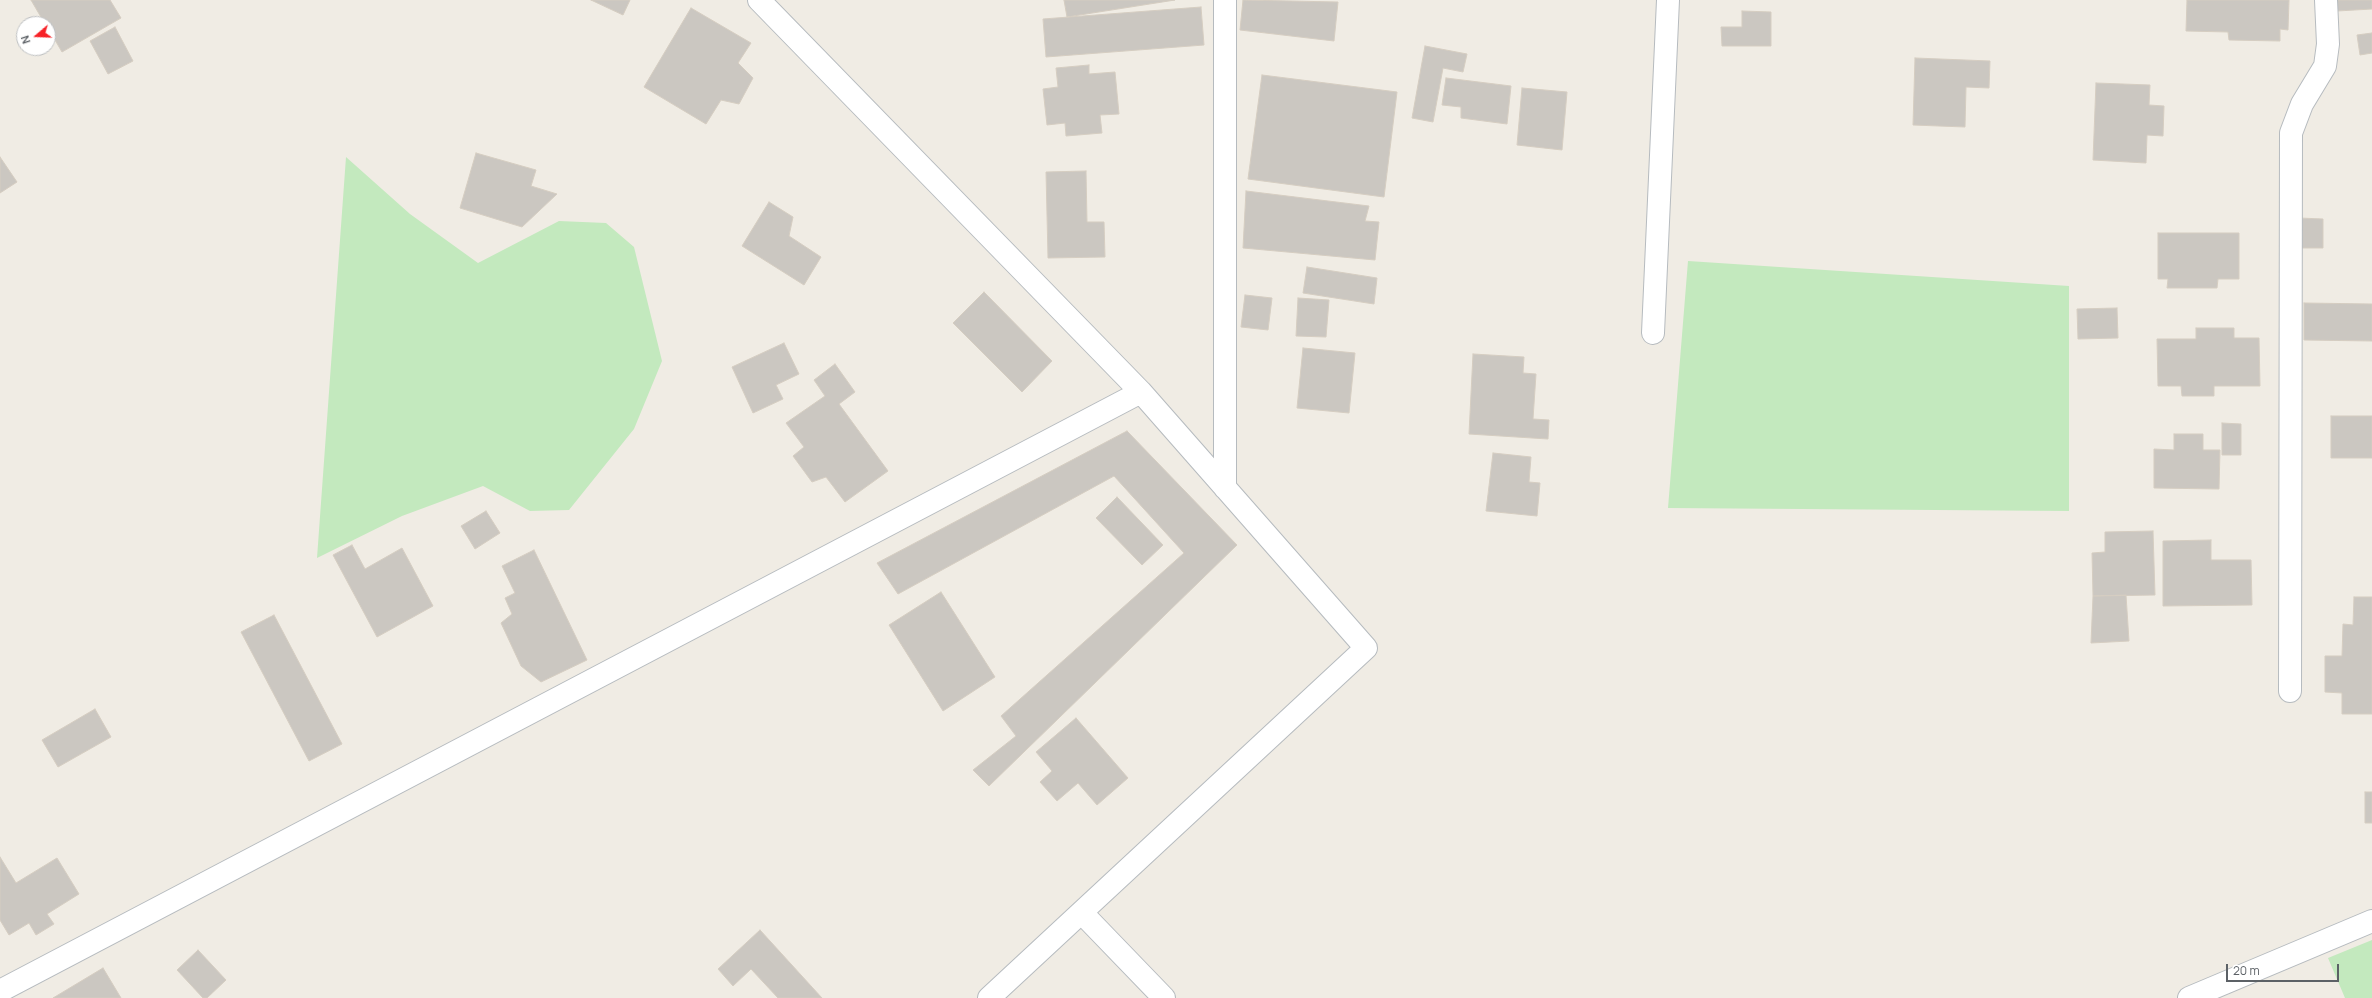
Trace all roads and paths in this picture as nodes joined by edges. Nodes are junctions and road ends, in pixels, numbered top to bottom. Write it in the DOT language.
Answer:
graph roads {
  1 [pos="759,0"];
  2 [pos="1224,0"];
  3 [pos="1668,0"];
  4 [pos="2326,0"];
  5 [pos="1653,333"];
  6 [pos="1141,392"];
  7 [pos="1225,488"];
  8 [pos="2290,691"];
  9 [pos="1082,912"];
  10 [pos="2372,921"];
  11 [pos="0,991"];
  12 [pos="989,998"];
  13 [pos="1164,998"];
  14 [pos="2189,998"];
  1 -- 6 [label="street"];
  2 -- 7 [label="street"];
  3 -- 5 [label="street"];
  4 -- 8 [label="street"];
  6 -- 7 [label="street"];
  6 -- 11 [label="street"];
  7 -- 9 [label="street"];
  9 -- 12 [label="street"];
  9 -- 13 [label="street"];
  10 -- 14 [label="street"];
}
